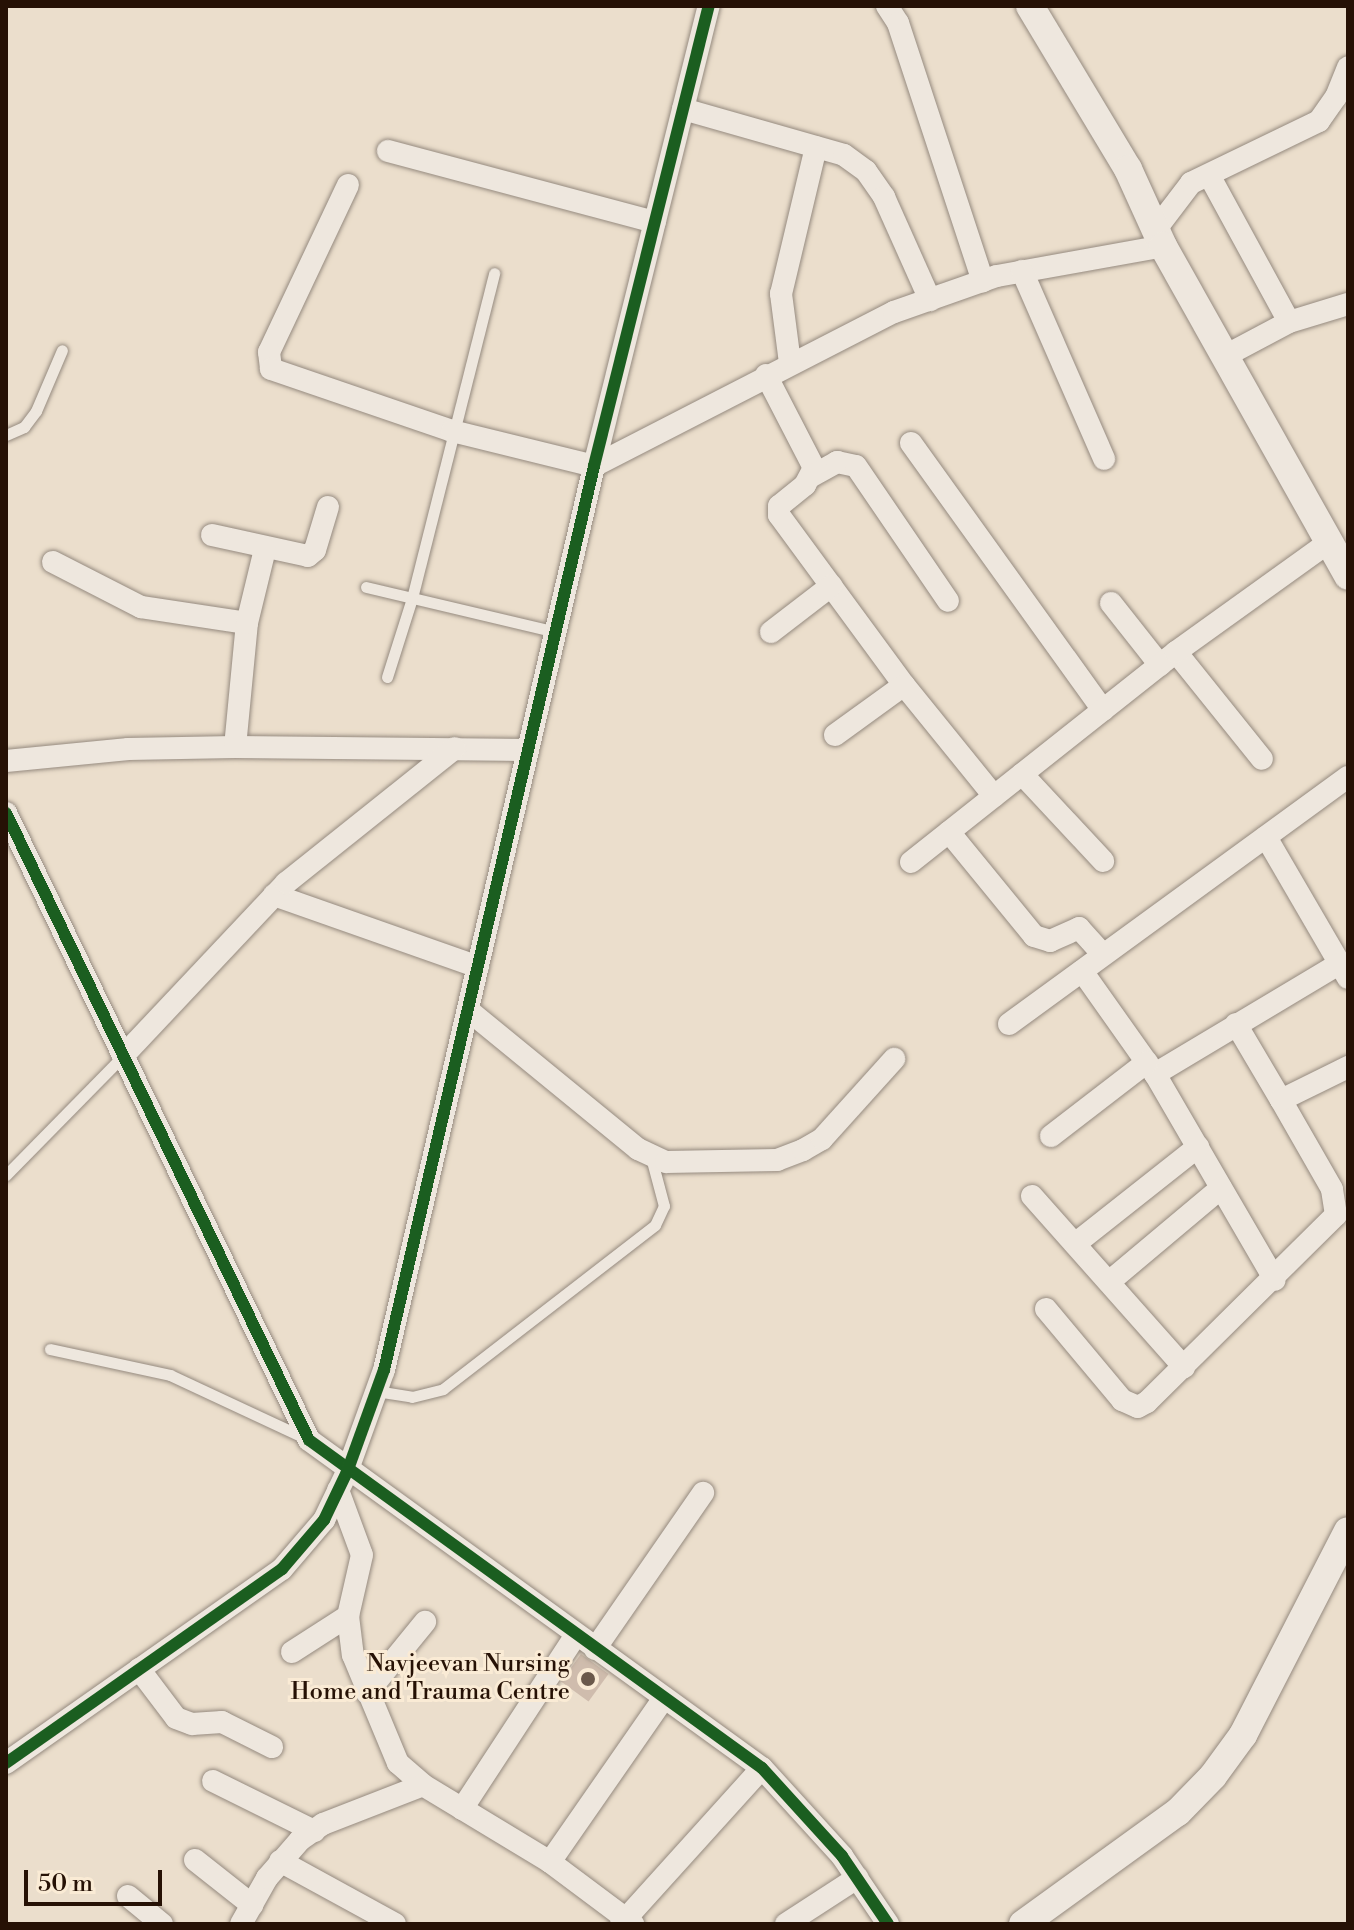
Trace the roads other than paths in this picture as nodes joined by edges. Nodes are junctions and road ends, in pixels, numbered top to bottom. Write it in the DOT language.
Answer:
graph roads {
  1 [pos="709,6"];
  2 [pos="887,6"];
  3 [pos="1030,6"];
  4 [pos="1348,67"];
  5 [pos="683,109"];
  6 [pos="816,147"];
  7 [pos="388,151"];
  8 [pos="1209,175"];
  9 [pos="348,185"];
  10 [pos="655,222"];
  11 [pos="1159,238"];
  12 [pos="1022,271"];
  13 [pos="494,273"];
  14 [pos="983,281"];
  15 [pos="930,300"];
  16 [pos="1348,304"];
  17 [pos="1289,322"];
  18 [pos="62,350"];
  19 [pos="1225,356"];
  20 [pos="790,363"];
  21 [pos="766,375"];
  22 [pos="452,431"];
  23 [pos="6,435"];
  24 [pos="911,443"];
  25 [pos="1104,459"];
  26 [pos="594,466"];
  27 [pos="812,476"];
  28 [pos="328,507"];
  29 [pos="212,535"];
  30 [pos="1329,542"];
  31 [pos="265,549"];
  32 [pos="53,562"];
  33 [pos="1348,576"];
  34 [pos="831,586"];
  35 [pos="366,587"];
  36 [pos="412,598"];
  37 [pos="948,601"];
  38 [pos="1111,603"];
  39 [pos="247,623"];
  40 [pos="556,632"];
  41 [pos="771,632"];
  42 [pos="1168,658"];
  43 [pos="387,677"];
  44 [pos="904,685"];
  45 [pos="1103,710"];
  46 [pos="835,735"];
  47 [pos="235,747"];
  48 [pos="455,748"];
  49 [pos="528,750"];
  50 [pos="1262,759"];
  51 [pos="6,761"];
  52 [pos="1022,774"];
  53 [pos="1348,777"];
  54 [pos="994,796"];
  55 [pos="6,813"];
  56 [pos="949,832"];
  57 [pos="1266,837"];
  58 [pos="1103,861"];
  59 [pos="911,862"];
  60 [pos="274,895"];
  61 [pos="1103,955"];
  62 [pos="478,967"];
  63 [pos="1082,971"];
  64 [pos="1344,971"];
  65 [pos="468,1010"];
  66 [pos="1009,1024"];
  67 [pos="1236,1024"];
  68 [pos="123,1056"];
  69 [pos="894,1059"];
  70 [pos="1348,1067"];
  71 [pos="1151,1068"];
  72 [pos="1281,1100"];
  73 [pos="1051,1136"];
  74 [pos="1198,1147"];
  75 [pos="651,1157"];
  76 [pos="6,1175"];
  77 [pos="1221,1188"];
  78 [pos="1032,1196"];
  79 [pos="1075,1244"];
  80 [pos="1275,1280"];
  81 [pos="1109,1282"];
  82 [pos="1046,1309"];
  83 [pos="50,1349"];
  84 [pos="1184,1367"];
  85 [pos="376,1391"];
  86 [pos="309,1440"];
  87 [pos="343,1481"];
  88 [pos="703,1493"];
  89 [pos="1348,1531"];
  90 [pos="348,1616"];
  91 [pos="425,1622"];
  92 [pos="576,1635"];
  93 [pos="595,1649"];
  94 [pos="292,1652"];
  95 [pos="139,1669"];
  96 [pos="367,1693"];
  97 [pos="664,1698"];
  98 [pos="272,1747"];
  99 [pos="6,1763"];
  100 [pos="762,1768"];
  101 [pos="213,1781"];
  102 [pos="423,1785"];
  103 [pos="462,1809"];
  104 [pos="314,1831"];
  105 [pos="195,1860"];
  106 [pos="280,1861"];
  107 [pos="550,1862"];
  108 [pos="857,1878"];
  109 [pos="128,1896"];
  110 [pos="246,1914"];
  111 [pos="627,1922"];
  112 [pos="162,1924"];
  113 [pos="395,1924"];
  114 [pos="786,1924"];
  115 [pos="888,1924"];
  116 [pos="1023,1924"];
  1 -- 5 [label="street"];
  2 -- 14 [label="street"];
  3 -- 11 [label="street"];
  4 -- 8 [label="street"];
  5 -- 6 [label="street"];
  5 -- 10 [label="street"];
  6 -- 15 [label="street"];
  6 -- 20 [label="street"];
  7 -- 10 [label="street"];
  8 -- 11 [label="street"];
  8 -- 17 [label="street"];
  9 -- 22 [label="street"];
  10 -- 26 [label="street"];
  11 -- 12 [label="street"];
  11 -- 19 [label="street"];
  12 -- 14 [label="street"];
  12 -- 25 [label="street"];
  13 -- 22 [label="lane"];
  14 -- 15 [label="street"];
  15 -- 20 [label="street"];
  16 -- 17 [label="street"];
  17 -- 19 [label="street"];
  18 -- 23 [label="lane"];
  19 -- 30 [label="street"];
  20 -- 21 [label="street"];
  21 -- 26 [label="street"];
  21 -- 27 [label="street"];
  22 -- 26 [label="street"];
  22 -- 36 [label="lane"];
  24 -- 45 [label="street"];
  26 -- 40 [label="street"];
  27 -- 34 [label="street"];
  27 -- 37 [label="street"];
  28 -- 31 [label="street"];
  29 -- 31 [label="street"];
  30 -- 33 [label="street"];
  30 -- 42 [label="street"];
  31 -- 39 [label="street"];
  32 -- 39 [label="street"];
  34 -- 41 [label="street"];
  34 -- 44 [label="street"];
  35 -- 36 [label="lane"];
  36 -- 40 [label="lane"];
  36 -- 43 [label="lane"];
  38 -- 42 [label="street"];
  39 -- 47 [label="street"];
  40 -- 49 [label="street"];
  42 -- 45 [label="street"];
  42 -- 50 [label="street"];
  44 -- 46 [label="street"];
  44 -- 54 [label="street"];
  45 -- 52 [label="street"];
  47 -- 48 [label="street"];
  47 -- 51 [label="street"];
  48 -- 49 [label="street"];
  48 -- 60 [label="street"];
  49 -- 62 [label="street"];
  52 -- 54 [label="street"];
  52 -- 58 [label="street"];
  53 -- 57 [label="street"];
  54 -- 56 [label="street"];
  55 -- 68 [label="street"];
  56 -- 59 [label="street"];
  56 -- 61 [label="street"];
  57 -- 61 [label="street"];
  57 -- 64 [label="street"];
  60 -- 62 [label="street"];
  60 -- 68 [label="street"];
  61 -- 63 [label="street"];
  62 -- 65 [label="street"];
  63 -- 66 [label="street"];
  63 -- 71 [label="street"];
  64 -- 67 [label="street"];
  65 -- 75 [label="street"];
  65 -- 85 [label="street"];
  67 -- 71 [label="street"];
  67 -- 72 [label="street"];
  68 -- 76 [label="lane"];
  68 -- 86 [label="street"];
  69 -- 75 [label="street"];
  70 -- 72 [label="street"];
  71 -- 73 [label="street"];
  71 -- 74 [label="street"];
  72 -- 80 [label="street"];
  74 -- 77 [label="street"];
  74 -- 79 [label="street"];
  75 -- 85 [label="lane"];
  77 -- 80 [label="street"];
  77 -- 81 [label="street"];
  78 -- 79 [label="street"];
  79 -- 81 [label="street"];
  80 -- 84 [label="street"];
  81 -- 84 [label="street"];
  82 -- 84 [label="street"];
  83 -- 86 [label="lane"];
  85 -- 87 [label="street"];
  86 -- 87 [label="street"];
  87 -- 90 [label="street"];
  87 -- 92 [label="street"];
  87 -- 95 [label="street"];
  88 -- 93 [label="street"];
  89 -- 116 [label="street"];
  90 -- 94 [label="street"];
  90 -- 96 [label="street"];
  91 -- 96 [label="street"];
  92 -- 93 [label="street"];
  92 -- 103 [label="street"];
  93 -- 97 [label="street"];
  95 -- 98 [label="street"];
  95 -- 99 [label="street"];
  96 -- 102 [label="street"];
  97 -- 100 [label="street"];
  97 -- 107 [label="street"];
  100 -- 108 [label="street"];
  100 -- 111 [label="street"];
  101 -- 104 [label="street"];
  102 -- 103 [label="street"];
  102 -- 104 [label="street"];
  103 -- 107 [label="street"];
  104 -- 106 [label="street"];
  105 -- 110 [label="street"];
  106 -- 110 [label="street"];
  106 -- 113 [label="street"];
  107 -- 111 [label="street"];
  108 -- 114 [label="street"];
  108 -- 115 [label="street"];
  109 -- 112 [label="street"];
}
